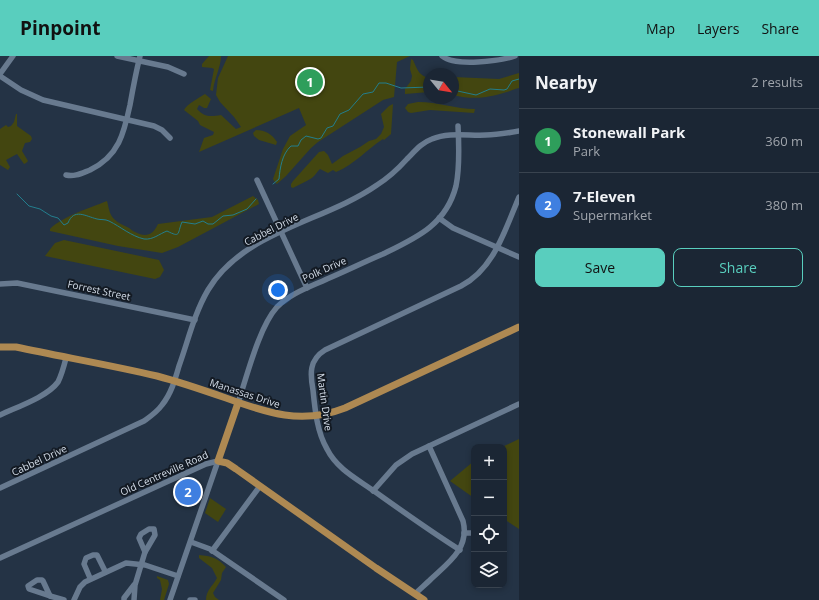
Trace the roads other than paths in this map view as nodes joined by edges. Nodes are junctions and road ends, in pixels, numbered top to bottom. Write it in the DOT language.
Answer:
graph roads {
  1 [pos="13,56"];
  2 [pos="117,56"];
  3 [pos="442,56"];
  4 [pos="515,56"];
  5 [pos="139,58"];
  6 [pos="184,74"];
  7 [pos="0,75"];
  8 [pos="127,120"];
  9 [pos="458,126"];
  10 [pos="519,131"];
  11 [pos="458,135"];
  12 [pos="170,138"];
  13 [pos="66,175"];
  14 [pos="257,180"];
  15 [pos="519,197"];
  16 [pos="439,218"];
  17 [pos="281,233"];
  18 [pos="497,247"];
  19 [pos="519,256"];
  20 [pos="0,284"];
  21 [pos="307,288"];
  22 [pos="195,320"];
  23 [pos="519,327"];
  24 [pos="0,347"];
  25 [pos="66,358"];
  26 [pos="174,381"];
  27 [pos="238,402"];
  28 [pos="519,404"];
  29 [pos="0,414"];
  30 [pos="316,415"];
  31 [pos="429,446"];
  32 [pos="218,461"];
  33 [pos="260,486"];
  34 [pos="0,488"];
  35 [pos="373,491"];
  36 [pos="464,533"];
  37 [pos="471,533"];
  38 [pos="191,542"];
  39 [pos="460,550"];
  40 [pos="212,551"];
  41 [pos="144,552"];
  42 [pos="0,558"];
  43 [pos="141,564"];
  44 [pos="105,571"];
  45 [pos="178,576"];
  46 [pos="90,578"];
  47 [pos="135,585"];
  48 [pos="415,594"];
  49 [pos="50,596"];
  50 [pos="64,600"];
  51 [pos="74,600"];
  52 [pos="124,600"];
  53 [pos="134,600"];
  54 [pos="170,600"];
  55 [pos="190,600"];
  56 [pos="195,600"];
  57 [pos="284,600"];
  58 [pos="424,600"];
  1 -- 7 [label="street"];
  2 -- 5 [label="street"];
  3 -- 4 [label="street"];
  5 -- 6 [label="street"];
  5 -- 8 [label="street"];
  7 -- 8 [label="street"];
  8 -- 12 [label="street"];
  8 -- 13 [label="street"];
  9 -- 11 [label="street, Polk Drive"];
  10 -- 11 [label="street, Cabbel Drive"];
  11 -- 16 [label="street, Polk Drive"];
  11 -- 17 [label="street, Cabbel Drive"];
  14 -- 17 [label="street"];
  15 -- 18 [label="street, Martin Drive"];
  16 -- 18 [label="street"];
  16 -- 21 [label="street, Polk Drive"];
  17 -- 21 [label="street"];
  17 -- 22 [label="street, Cabbel Drive"];
  18 -- 19 [label="street"];
  18 -- 30 [label="street, Martin Drive"];
  20 -- 22 [label="street, Forrest Street"];
  21 -- 27 [label="street, Polk Drive"];
  22 -- 26 [label="street, Cabbel Drive"];
  23 -- 30 [label="main road, Manassas Drive"];
  24 -- 25 [label="main road, Manassas Drive"];
  25 -- 26 [label="main road, Manassas Drive"];
  25 -- 29 [label="street"];
  26 -- 27 [label="main road, Manassas Drive"];
  26 -- 34 [label="street, Cabbel Drive"];
  27 -- 30 [label="main road, Manassas Drive"];
  27 -- 32 [label="main road, Polk Drive"];
  28 -- 31 [label="street"];
  30 -- 35 [label="street, Martin Drive"];
  31 -- 35 [label="street"];
  31 -- 36 [label="street"];
  32 -- 33 [label="main road, Old Centreville Road"];
  32 -- 38 [label="street"];
  32 -- 42 [label="street, Old Centreville Road"];
  33 -- 40 [label="street"];
  33 -- 48 [label="main road, Old Centreville Road"];
  35 -- 39 [label="street, Martin Drive"];
  36 -- 37 [label="street"];
  36 -- 39 [label="street"];
  38 -- 40 [label="street"];
  38 -- 45 [label="street"];
  39 -- 48 [label="street"];
  40 -- 57 [label="street"];
  41 -- 43 [label="street"];
  43 -- 44 [label="street"];
  43 -- 45 [label="street"];
  43 -- 47 [label="street"];
  44 -- 46 [label="street"];
  44 -- 46 [label="street"];
  45 -- 54 [label="street"];
  46 -- 51 [label="street"];
  47 -- 52 [label="street"];
  47 -- 53 [label="street"];
  48 -- 58 [label="main road, Old Centreville Road"];
  49 -- 50 [label="street"];
  55 -- 56 [label="street"];
}
